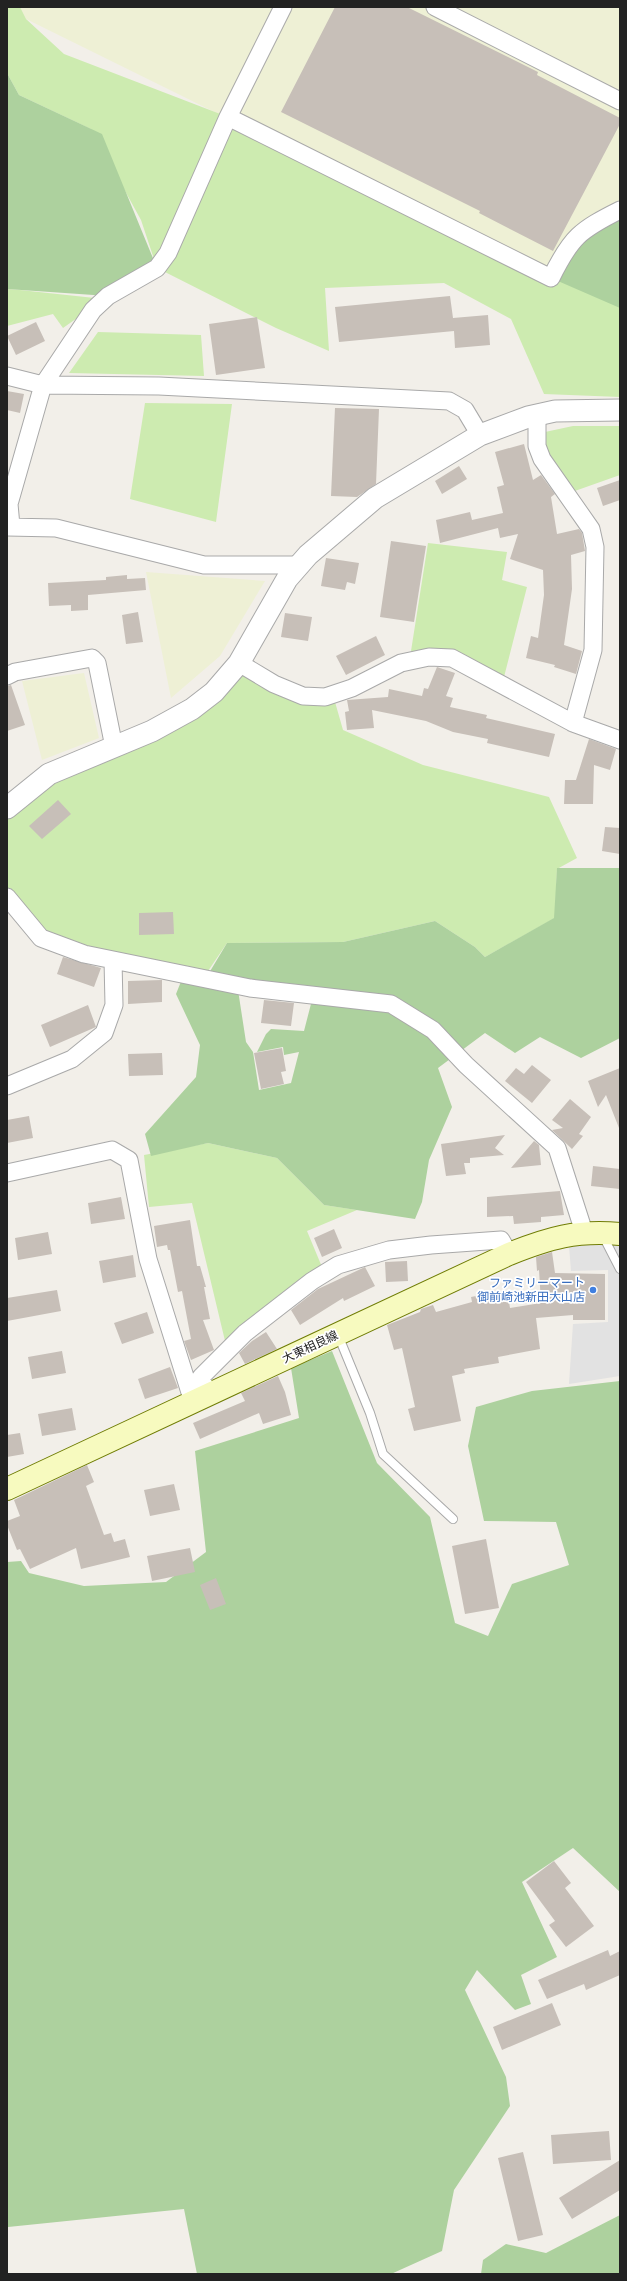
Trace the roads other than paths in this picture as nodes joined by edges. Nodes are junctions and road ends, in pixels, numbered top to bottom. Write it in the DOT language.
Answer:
graph roads {
  1 [pos="283,7"];
  2 [pos="435,7"];
  3 [pos="620,101"];
  4 [pos="228,117"];
  5 [pos="620,210"];
  6 [pos="7,376"];
  7 [pos="43,385"];
  8 [pos="620,410"];
  9 [pos="536,415"];
  10 [pos="480,435"];
  11 [pos="9,526"];
  12 [pos="299,565"];
  13 [pos="239,663"];
  14 [pos="7,676"];
  15 [pos="573,723"];
  16 [pos="620,740"];
  17 [pos="114,746"];
  18 [pos="7,808"];
  19 [pos="7,897"];
  20 [pos="113,960"];
  21 [pos="7,1086"];
  22 [pos="7,1173"];
  23 [pos="602,1233"];
  24 [pos="508,1254"];
  25 [pos="620,1269"];
  26 [pos="338,1334"];
  27 [pos="201,1399"];
  28 [pos="7,1489"];
  29 [pos="453,1519"];
  1 -- 4 [label="street"];
  2 -- 3 [label="street"];
  4 -- 5 [label="street"];
  4 -- 7 [label="street"];
  6 -- 7 [label="street"];
  7 -- 10 [label="street"];
  7 -- 11 [label="street"];
  8 -- 9 [label="street"];
  9 -- 10 [label="street"];
  9 -- 15 [label="street"];
  10 -- 12 [label="street"];
  11 -- 12 [label="street"];
  12 -- 13 [label="street"];
  13 -- 15 [label="street"];
  13 -- 17 [label="street"];
  14 -- 17 [label="street"];
  15 -- 16 [label="street"];
  17 -- 18 [label="street"];
  19 -- 20 [label="street"];
  20 -- 21 [label="street"];
  20 -- 23 [label="street"];
  22 -- 27 [label="street"];
  23 -- 24 [label="main road, 大東相良線"];
  23 -- 25 [label="lane"];
  24 -- 26 [label="main road, 大東相良線"];
  24 -- 27 [label="street"];
  26 -- 27 [label="main road, 大東相良線"];
  26 -- 29 [label="lane"];
  27 -- 28 [label="main road, 大東相良線"];
}
